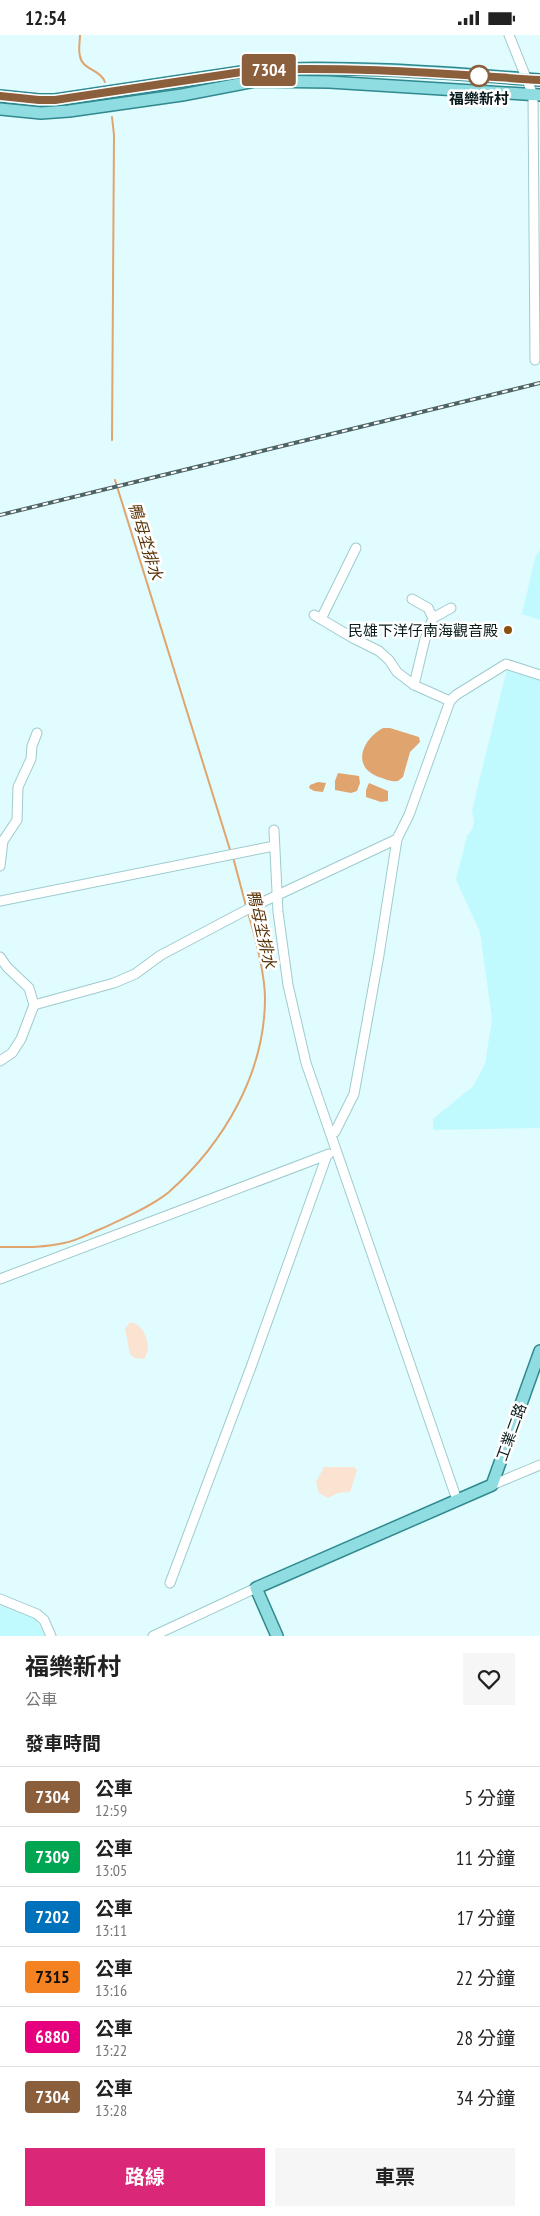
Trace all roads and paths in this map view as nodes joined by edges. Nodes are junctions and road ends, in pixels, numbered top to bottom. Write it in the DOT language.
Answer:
graph roads {
  1 [pos="509,35"];
  2 [pos="534,80"];
  3 [pos="0,95"];
  4 [pos="537,95"];
  5 [pos="0,109"];
  6 [pos="537,124"];
  7 [pos="535,360"];
  8 [pos="356,549"];
  9 [pos="412,599"];
  10 [pos="451,608"];
  11 [pos="434,617"];
  12 [pos="540,675"];
  13 [pos="414,685"];
  14 [pos="450,701"];
  15 [pos="37,733"];
  16 [pos="274,830"];
  17 [pos="2,839"];
  18 [pos="397,839"];
  19 [pos="274,846"];
  20 [pos="0,866"];
  21 [pos="277,895"];
  22 [pos="0,901"];
  23 [pos="0,957"];
  24 [pos="34,1005"];
  25 [pos="0,1061"];
  26 [pos="335,1132"];
  27 [pos="337,1151"];
  28 [pos="327,1155"];
  29 [pos="0,1279"];
  30 [pos="540,1351"];
  31 [pos="540,1465"];
  32 [pos="492,1485"];
  33 [pos="457,1500"];
  34 [pos="170,1583"];
  35 [pos="256,1588"];
  36 [pos="0,1599"];
  37 [pos="51,1636"];
  38 [pos="153,1636"];
  39 [pos="277,1636"];
  1 -- 2 [label="street"];
  2 -- 3 [label="main road"];
  2 -- 4 [label="street"];
  4 -- 5 [label="main road"];
  4 -- 6 [label="street"];
  6 -- 7 [label="street"];
  8 -- 13 [label="street"];
  9 -- 11 [label="street"];
  10 -- 11 [label="street"];
  11 -- 13 [label="street"];
  12 -- 14 [label="street"];
  13 -- 14 [label="street"];
  14 -- 18 [label="street"];
  15 -- 17 [label="street"];
  16 -- 19 [label="street"];
  17 -- 20 [label="street"];
  18 -- 21 [label="street"];
  18 -- 26 [label="street"];
  19 -- 21 [label="street"];
  19 -- 22 [label="street"];
  21 -- 24 [label="street"];
  21 -- 27 [label="street"];
  23 -- 24 [label="street"];
  24 -- 25 [label="street"];
  27 -- 28 [label="street"];
  27 -- 33 [label="street"];
  28 -- 29 [label="street"];
  28 -- 34 [label="street"];
  30 -- 32 [label="main road, 工業二路"];
  31 -- 32 [label="street"];
  32 -- 33 [label="main road"];
  33 -- 35 [label="main road"];
  35 -- 38 [label="street"];
  35 -- 39 [label="main road"];
  36 -- 37 [label="street"];
}
